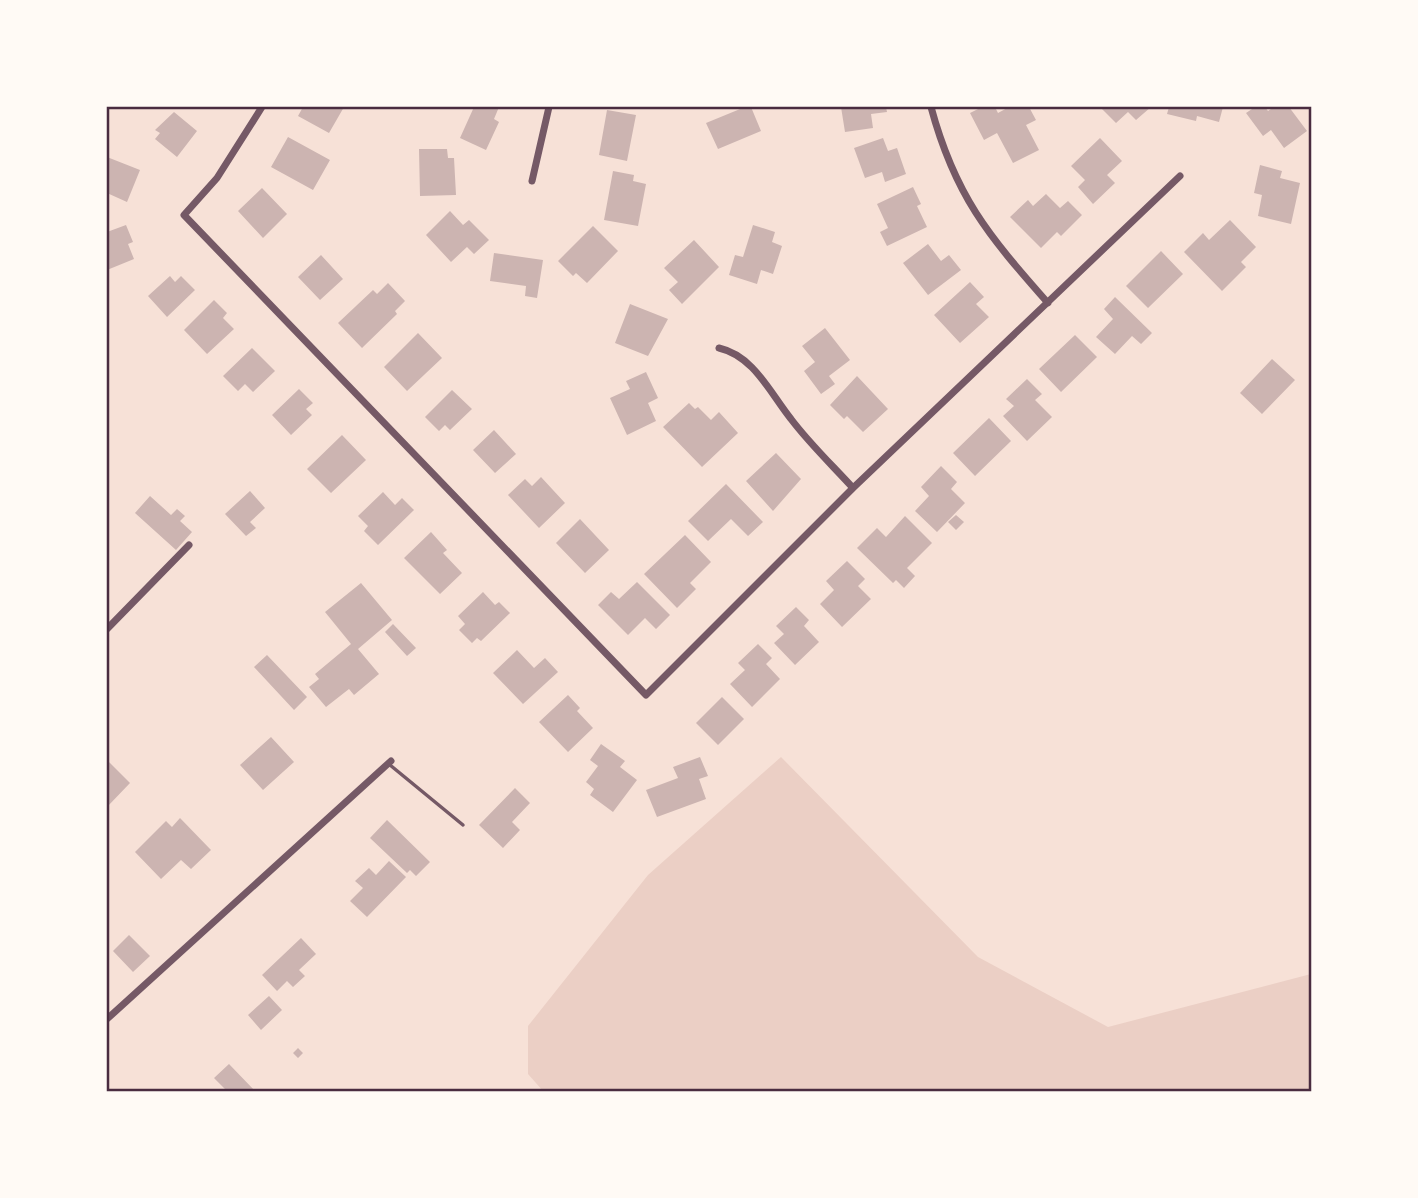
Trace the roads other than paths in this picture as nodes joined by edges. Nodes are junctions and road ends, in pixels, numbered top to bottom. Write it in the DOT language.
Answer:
graph roads {
  1 [pos="262,107"];
  2 [pos="549,107"];
  3 [pos="931,107"];
  4 [pos="1180,176"];
  5 [pos="532,181"];
  6 [pos="1048,303"];
  7 [pos="719,348"];
  8 [pos="853,488"];
  9 [pos="189,545"];
  10 [pos="107,629"];
  11 [pos="390,762"];
  12 [pos="463,825"];
  13 [pos="107,1019"];
  1 -- 8 [label="street"];
  2 -- 5 [label="street"];
  3 -- 6 [label="street"];
  4 -- 6 [label="street"];
  6 -- 8 [label="street"];
  7 -- 8 [label="street"];
  9 -- 10 [label="street"];
  11 -- 12 [label="lane"];
  11 -- 13 [label="street"];
}
